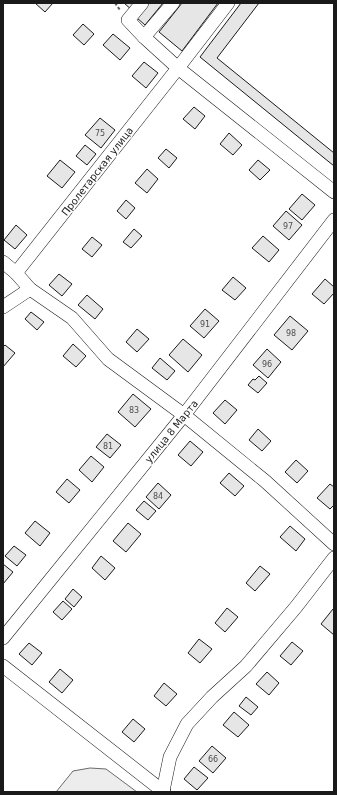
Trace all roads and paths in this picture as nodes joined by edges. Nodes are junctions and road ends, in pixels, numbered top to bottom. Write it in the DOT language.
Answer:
graph roads {
  1 [pos="142,3"];
  2 [pos="173,3"];
  3 [pos="228,3"];
  4 [pos="144,37"];
  5 [pos="178,68"];
  6 [pos="334,192"];
  7 [pos="334,220"];
  8 [pos="3,262"];
  9 [pos="16,273"];
  10 [pos="30,289"];
  11 [pos="3,307"];
  12 [pos="184,415"];
  13 [pos="334,544"];
  14 [pos="334,558"];
  15 [pos="3,638"];
  16 [pos="3,666"];
  17 [pos="164,791"];
  1 -- 4 [label="street"];
  2 -- 4 [label="street"];
  3 -- 5 [label="street, Пролетарская улица"];
  4 -- 5 [label="street"];
  5 -- 6 [label="street"];
  5 -- 9 [label="street, Пролетарская улица"];
  7 -- 12 [label="street, улица 8 Марта"];
  8 -- 9 [label="street"];
  9 -- 10 [label="street"];
  10 -- 11 [label="street"];
  10 -- 12 [label="street"];
  12 -- 13 [label="street"];
  12 -- 15 [label="street, улица 8 Марта"];
  14 -- 17 [label="street"];
  16 -- 17 [label="street"];
}
